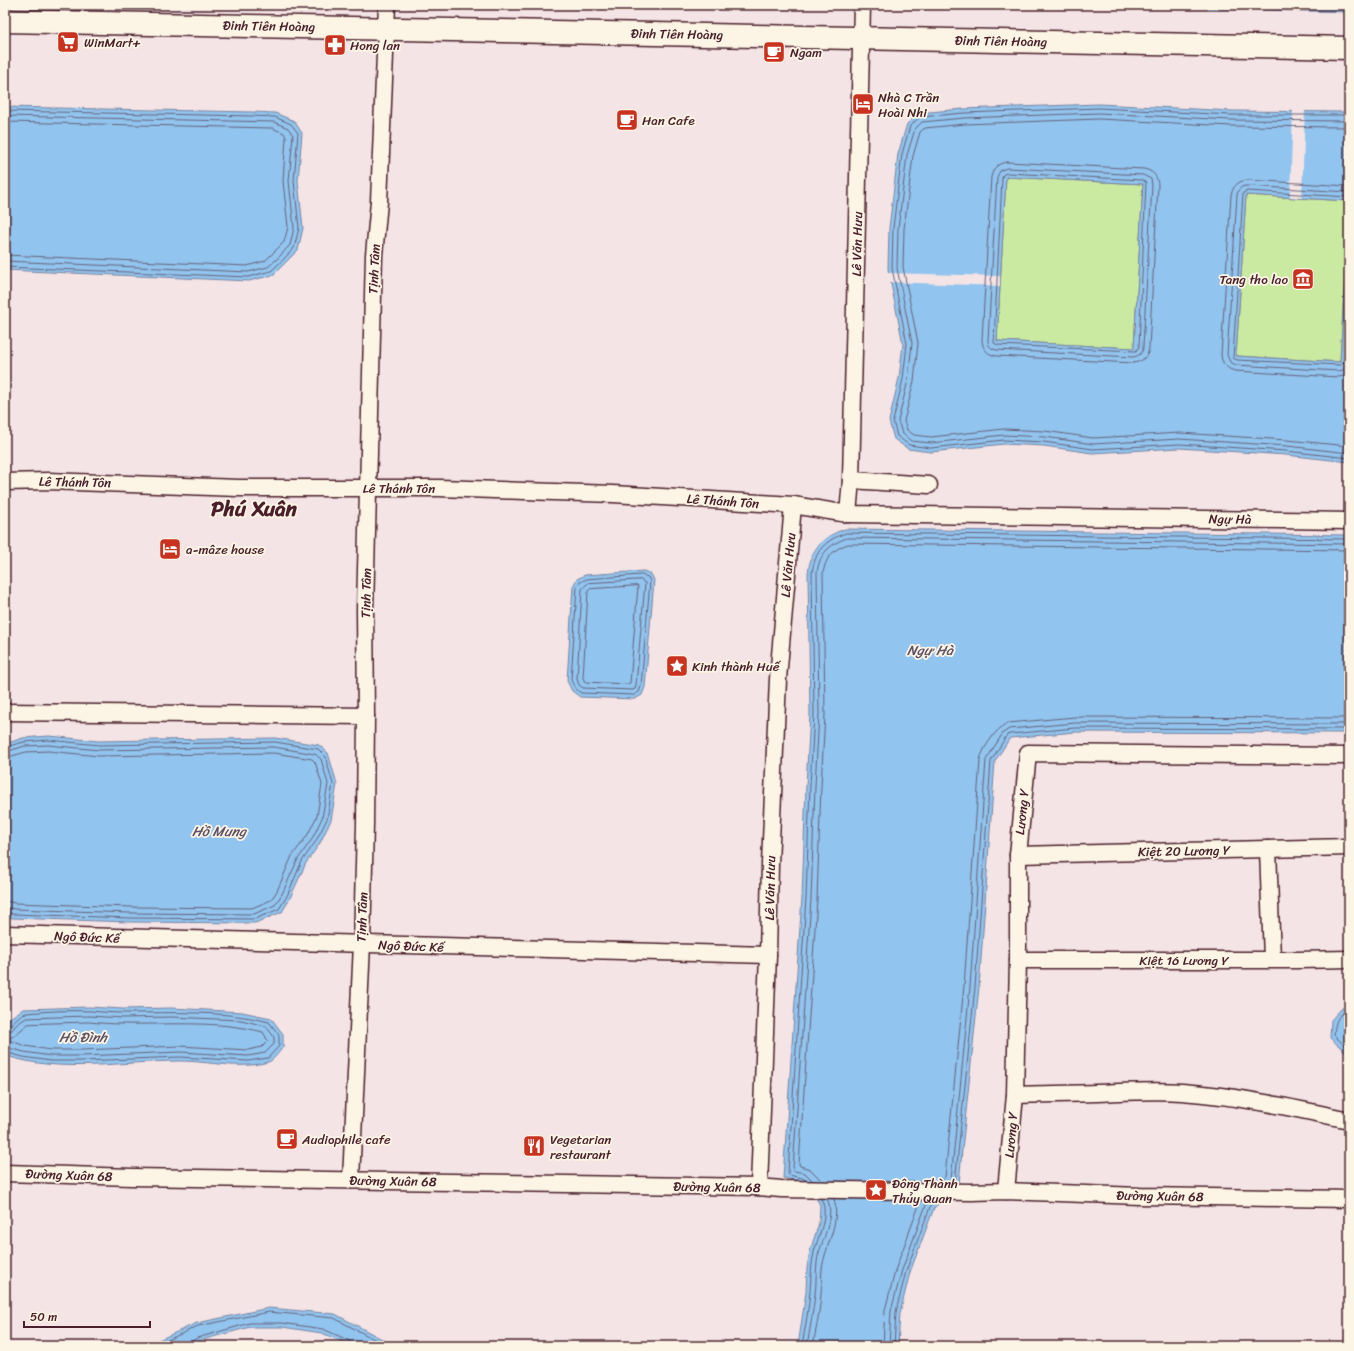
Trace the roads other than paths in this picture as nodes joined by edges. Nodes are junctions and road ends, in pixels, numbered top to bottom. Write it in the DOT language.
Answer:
graph roads {
  1 [pos="387,5"];
  2 [pos="862,5"];
  3 [pos="5,20"];
  4 [pos="386,28"];
  5 [pos="861,38"];
  6 [pos="1349,48"];
  7 [pos="852,480"];
  8 [pos="5,482"];
  9 [pos="928,485"];
  10 [pos="368,488"];
  11 [pos="793,505"];
  12 [pos="848,514"];
  13 [pos="1349,521"];
  14 [pos="5,712"];
  15 [pos="366,716"];
  16 [pos="1349,756"];
  17 [pos="1349,847"];
  18 [pos="1268,849"];
  19 [pos="1018,855"];
  20 [pos="5,934"];
  21 [pos="362,944"];
  22 [pos="768,955"];
  23 [pos="1349,959"];
  24 [pos="1018,960"];
  25 [pos="1272,960"];
  26 [pos="1015,1095"];
  27 [pos="1349,1120"];
  28 [pos="5,1173"];
  29 [pos="350,1180"];
  30 [pos="759,1187"];
  31 [pos="1006,1191"];
  32 [pos="1349,1199"];
  1 -- 4 [label="street, Tịnh Tâm"];
  2 -- 5 [label="street, Lê Văn Hưu"];
  3 -- 4 [label="main road, Đinh Tiên Hoàng"];
  4 -- 5 [label="main road, Đinh Tiên Hoàng"];
  4 -- 10 [label="street, Tịnh Tâm"];
  5 -- 6 [label="main road, Đinh Tiên Hoàng"];
  5 -- 7 [label="street, Lê Văn Hưu"];
  7 -- 9 [label="street"];
  7 -- 12 [label="street, Lê Văn Hưu"];
  8 -- 10 [label="street, Lê Thánh Tôn"];
  10 -- 11 [label="street, Lê Thánh Tôn"];
  10 -- 15 [label="street, Tịnh Tâm"];
  11 -- 12 [label="street"];
  11 -- 22 [label="street, Lê Văn Hưu"];
  12 -- 13 [label="street, Ngự Hà"];
  14 -- 15 [label="street"];
  15 -- 21 [label="street, Tịnh Tâm"];
  16 -- 19 [label="street, Lương Y"];
  17 -- 18 [label="street, Kiệt 20 Lương Y"];
  18 -- 19 [label="street, Kiệt 20 Lương Y"];
  18 -- 25 [label="street"];
  19 -- 24 [label="street, Lương Y"];
  20 -- 21 [label="street, Ngô Đức Kế"];
  21 -- 22 [label="street, Ngô Đức Kế"];
  21 -- 29 [label="street, Tịnh Tâm"];
  22 -- 30 [label="street, Lê Văn Hưu"];
  23 -- 25 [label="street, Kiệt 16 Lương Y"];
  24 -- 25 [label="street, Kiệt 16 Lương Y"];
  24 -- 26 [label="street, Lương Y"];
  26 -- 27 [label="street"];
  26 -- 31 [label="street, Lương Y"];
  28 -- 29 [label="street, Đường Xuân 68"];
  29 -- 30 [label="street, Đường Xuân 68"];
  30 -- 31 [label="street, Đường Xuân 68"];
  31 -- 32 [label="street, Đường Xuân 68"];
}
